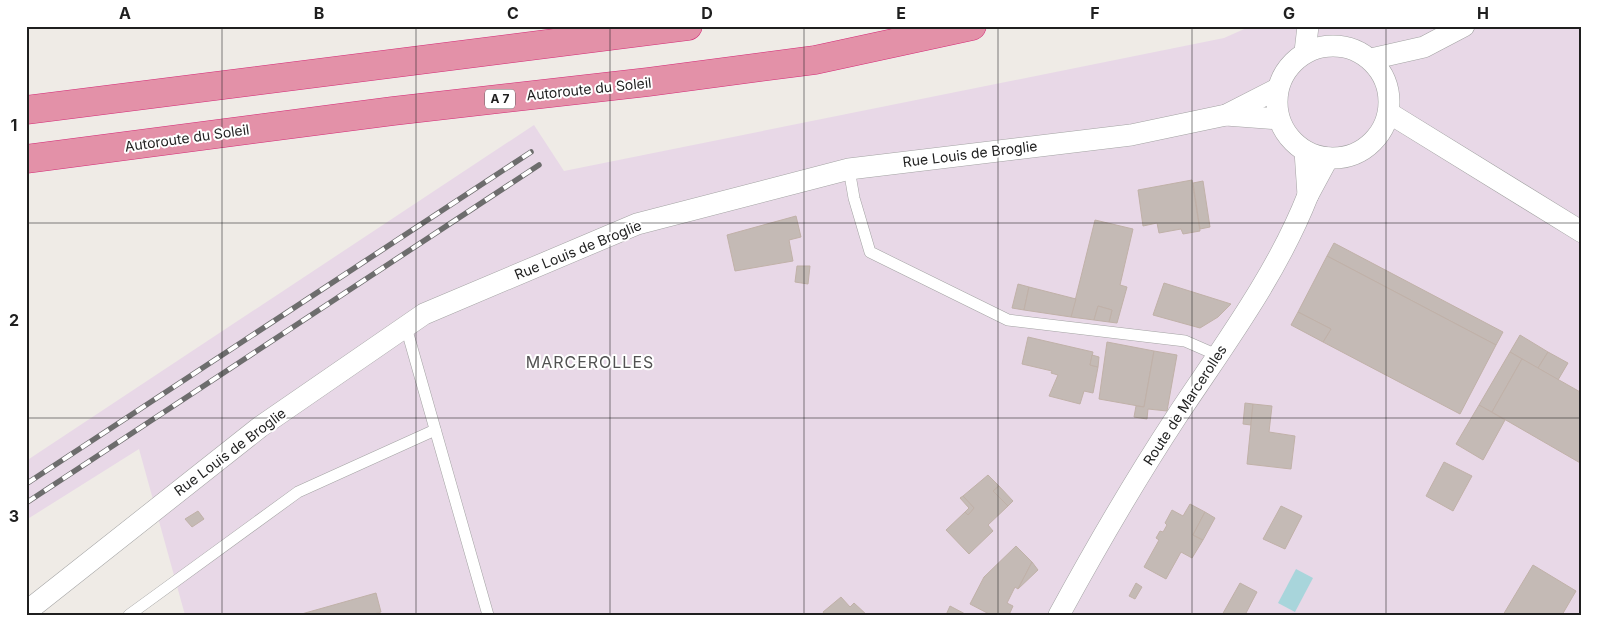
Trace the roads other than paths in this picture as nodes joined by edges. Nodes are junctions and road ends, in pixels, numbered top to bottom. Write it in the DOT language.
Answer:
graph roads {
  1 [pos="688,26"];
  2 [pos="972,26"];
  3 [pos="1308,26"];
  4 [pos="1464,26"];
  5 [pos="1325,36"];
  6 [pos="1424,47"];
  7 [pos="1305,52"];
  8 [pos="1371,59"];
  9 [pos="1386,82"];
  10 [pos="1277,89"];
  11 [pos="26,110"];
  12 [pos="1389,113"];
  13 [pos="1226,115"];
  14 [pos="1279,119"];
  15 [pos="1379,135"];
  16 [pos="1437,143"];
  17 [pos="1305,151"];
  18 [pos="1328,158"];
  19 [pos="26,159"];
  20 [pos="849,169"];
  21 [pos="1308,194"];
  22 [pos="1582,232"];
  23 [pos="406,327"];
  24 [pos="1217,355"];
  25 [pos="435,430"];
  26 [pos="26,612"];
  27 [pos="129,615"];
  28 [pos="488,615"];
  29 [pos="1060,615"];
  1 -- 11 [label="highway"];
  2 -- 19 [label="highway, Autoroute du Soleil / A 7"];
  3 -- 7 [label="street"];
  4 -- 6 [label="street"];
  5 -- 7 [label="street"];
  5 -- 8 [label="street"];
  6 -- 8 [label="street"];
  6 -- 9 [label="street"];
  7 -- 10 [label="street"];
  8 -- 9 [label="street"];
  9 -- 12 [label="street"];
  10 -- 13 [label="street, Rue Louis de Broglie"];
  10 -- 14 [label="street"];
  12 -- 15 [label="street"];
  12 -- 16 [label="street"];
  13 -- 14 [label="street, Rue Louis de Broglie"];
  13 -- 20 [label="street, Rue Louis de Broglie"];
  14 -- 17 [label="street"];
  15 -- 16 [label="street"];
  15 -- 18 [label="street"];
  16 -- 22 [label="street"];
  17 -- 18 [label="street"];
  17 -- 21 [label="street, Route de Marcerolles"];
  18 -- 21 [label="street, Route de Marcerolles"];
  20 -- 23 [label="street, Rue Louis de Broglie"];
  20 -- 24 [label="lane"];
  21 -- 24 [label="street, Route de Marcerolles"];
  23 -- 25 [label="lane"];
  23 -- 26 [label="street, Rue Louis de Broglie"];
  24 -- 29 [label="street, Route de Marcerolles"];
  25 -- 27 [label="lane"];
  25 -- 28 [label="lane"];
}
